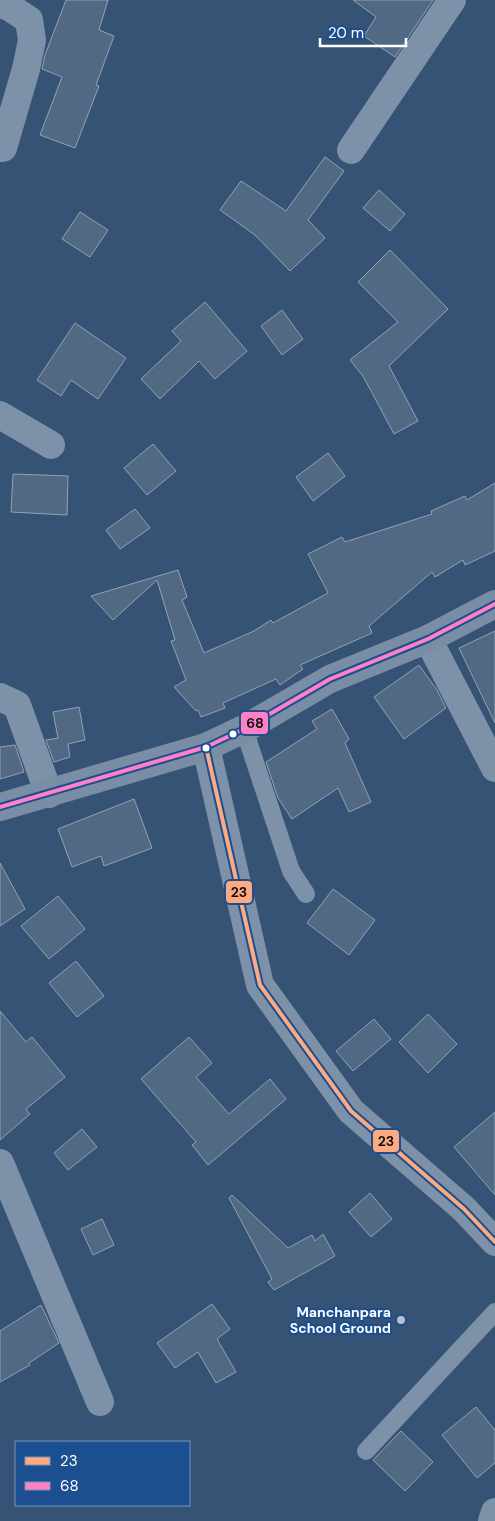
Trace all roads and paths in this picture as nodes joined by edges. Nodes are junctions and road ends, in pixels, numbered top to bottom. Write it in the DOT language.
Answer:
graph roads {
  1 [pos="452,0"];
  2 [pos="0,3"];
  3 [pos="0,148"];
  4 [pos="351,150"];
  5 [pos="0,415"];
  6 [pos="51,445"];
  7 [pos="495,604"];
  8 [pos="428,639"];
  9 [pos="0,697"];
  10 [pos="244,729"];
  11 [pos="206,748"];
  12 [pos="495,768"];
  13 [pos="48,794"];
  14 [pos="0,807"];
  15 [pos="306,894"];
  16 [pos="0,1163"];
  17 [pos="495,1242"];
  18 [pos="495,1312"];
  19 [pos="100,1402"];
  20 [pos="366,1451"];
  21 [pos="495,1512"];
  22 [pos="492,1521"];
  1 -- 4 [label="street"];
  2 -- 3 [label="street"];
  5 -- 6 [label="street"];
  7 -- 8 [label="main road"];
  8 -- 10 [label="main road"];
  8 -- 12 [label="street"];
  9 -- 13 [label="street"];
  10 -- 11 [label="main road"];
  10 -- 15 [label="lane"];
  11 -- 13 [label="main road"];
  11 -- 17 [label="street"];
  13 -- 14 [label="main road"];
  16 -- 19 [label="street"];
  18 -- 20 [label="lane"];
  21 -- 22 [label="street"];
}
